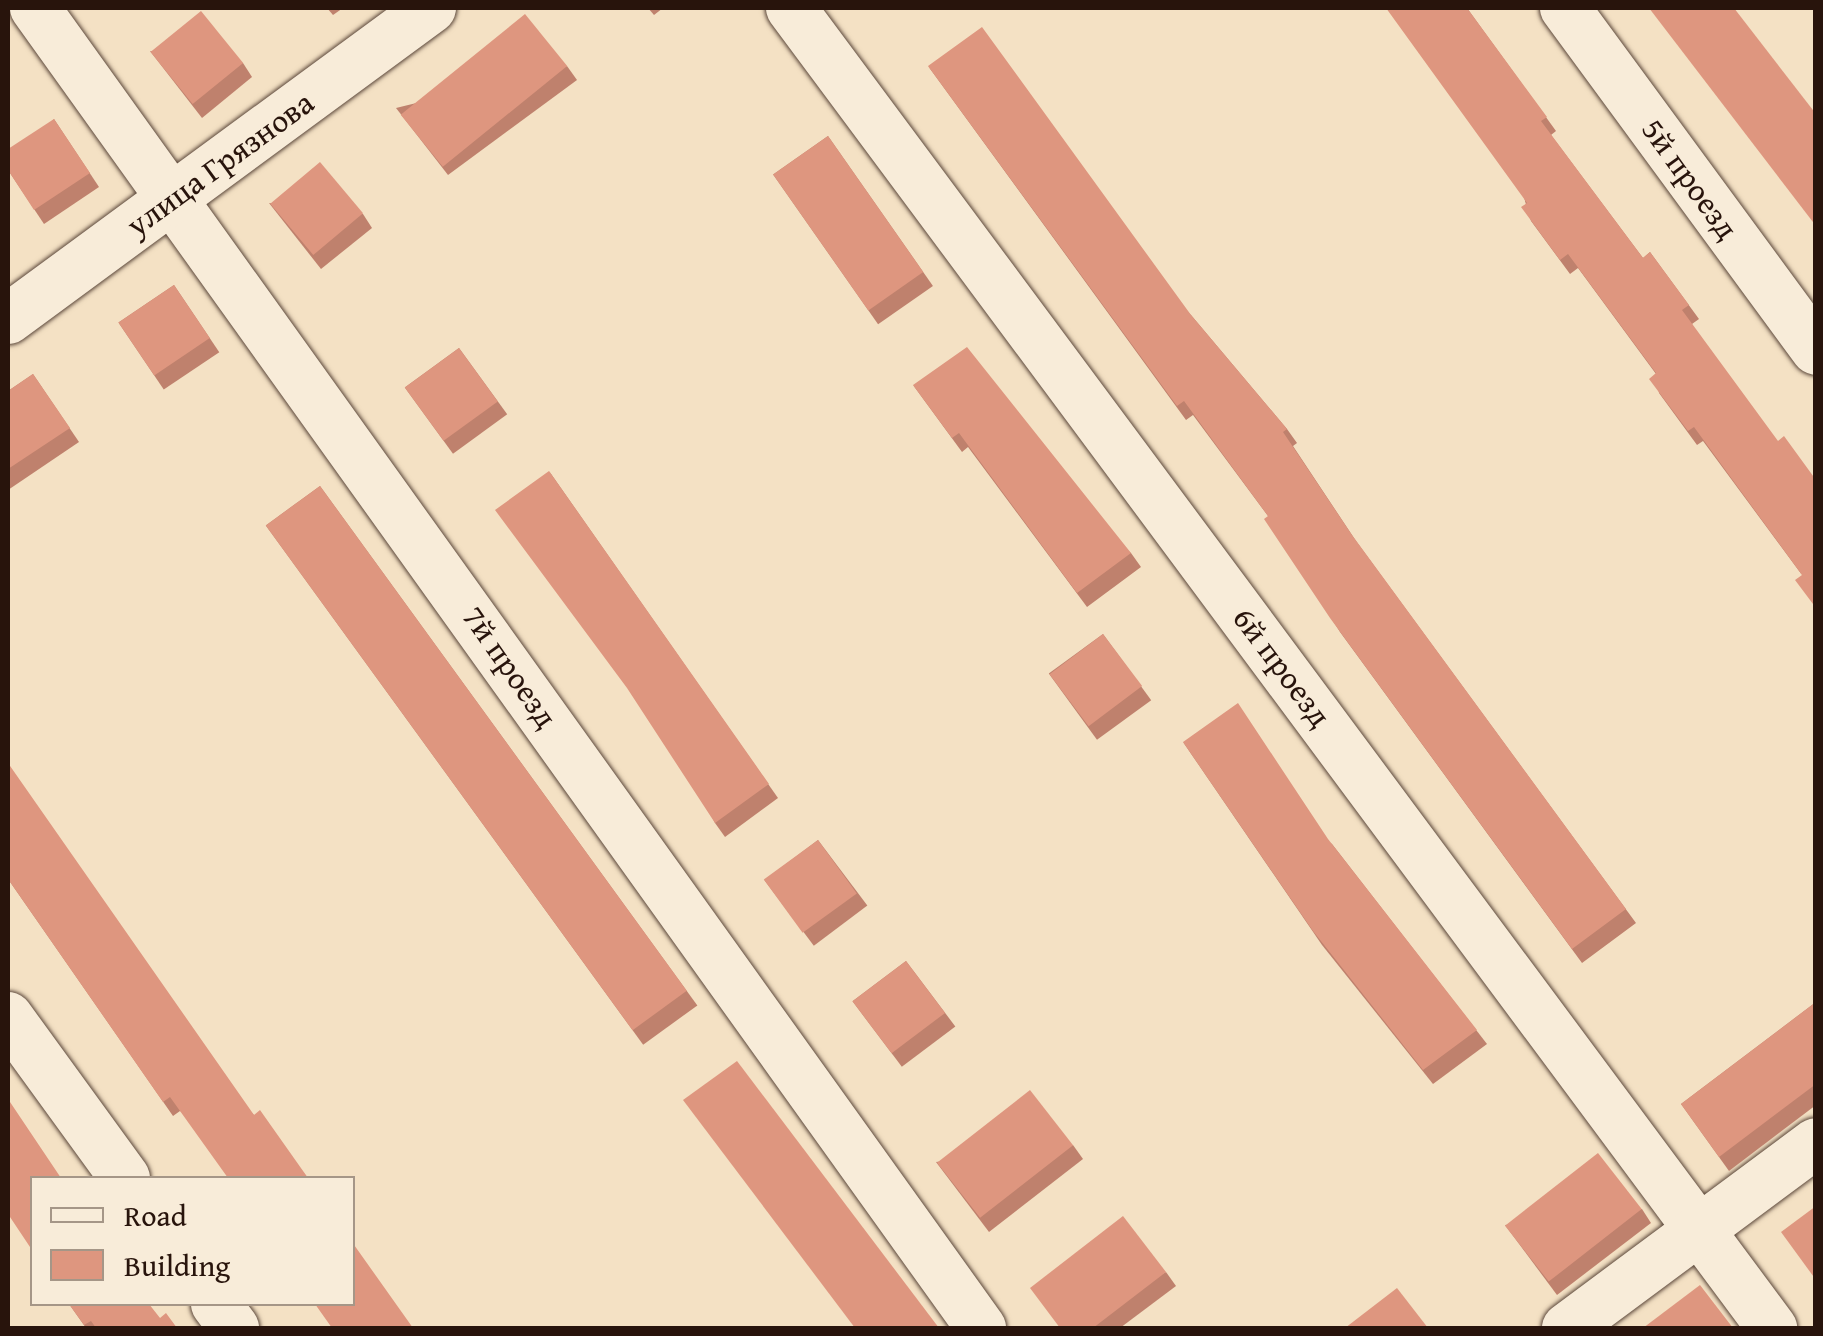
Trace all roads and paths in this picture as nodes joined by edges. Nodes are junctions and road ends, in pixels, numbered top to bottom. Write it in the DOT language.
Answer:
graph roads {
  1 [pos="35,8"];
  2 [pos="431,8"];
  3 [pos="791,8"];
  4 [pos="1564,8"];
  5 [pos="176,198"];
  6 [pos="8,319"];
  7 [pos="1816,350"];
  8 [pos="8,1017"];
  9 [pos="1816,1143"];
  10 [pos="124,1176"];
  11 [pos="1700,1227"];
  12 [pos="218,1306"];
  13 [pos="234,1328"];
  14 [pos="981,1328"];
  15 [pos="1567,1328"];
  16 [pos="1772,1328"];
  1 -- 5 [label="street, 7й проезд"];
  2 -- 5 [label="street, улица Грязнова"];
  3 -- 11 [label="street, 6й проезд"];
  4 -- 7 [label="street, 5й проезд"];
  5 -- 6 [label="street, улица Грязнова"];
  5 -- 14 [label="street, 7й проезд"];
  8 -- 10 [label="street"];
  9 -- 11 [label="street"];
  11 -- 15 [label="street"];
  11 -- 16 [label="street, 6й проезд"];
  12 -- 13 [label="street"];
}
